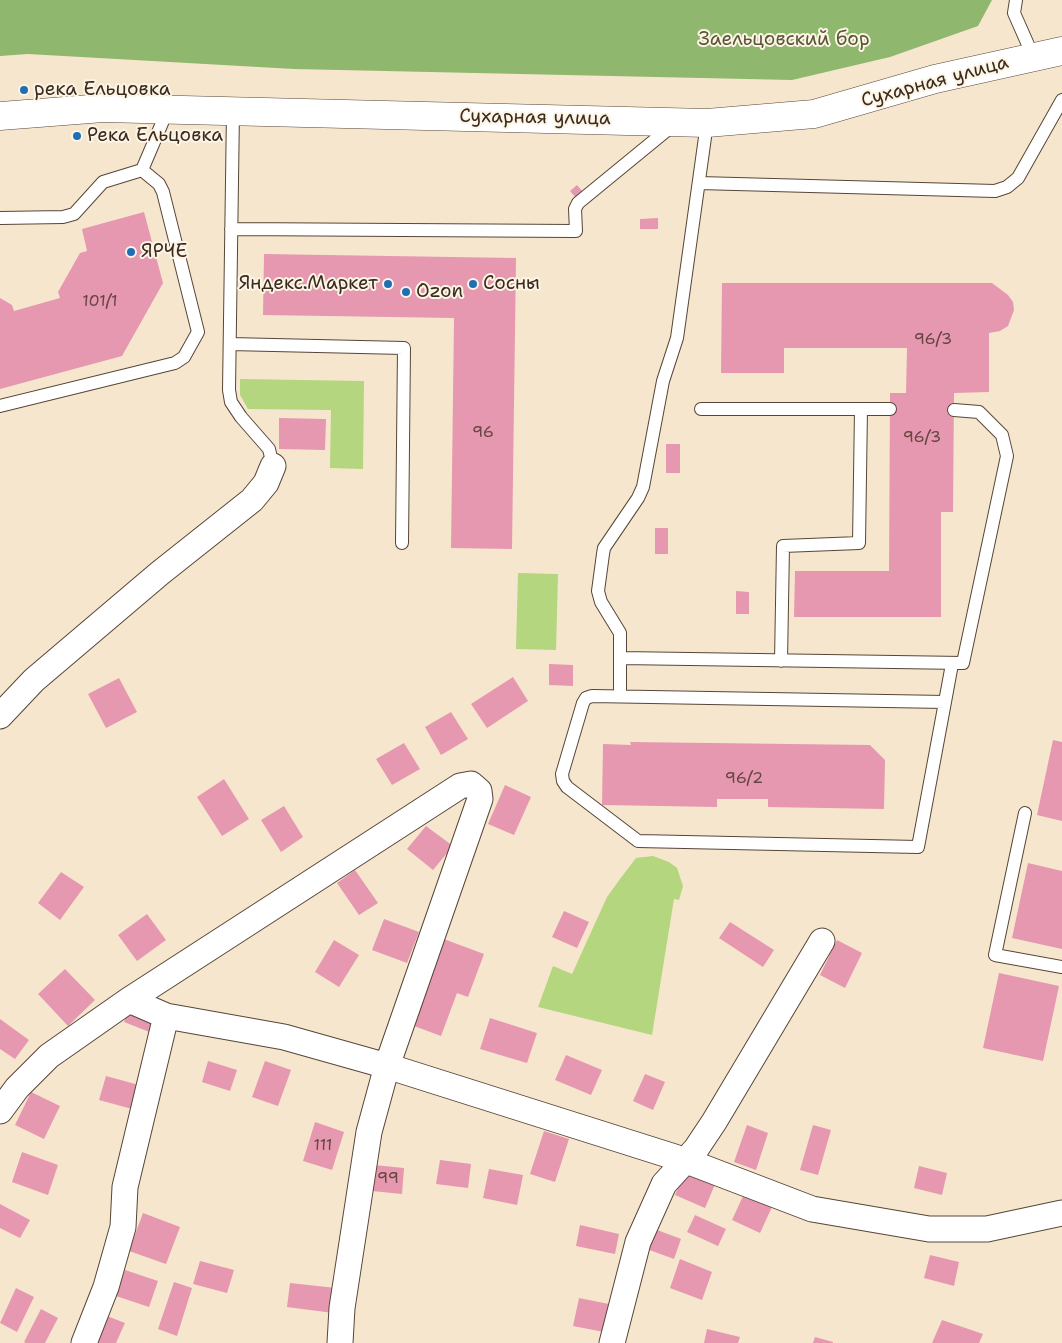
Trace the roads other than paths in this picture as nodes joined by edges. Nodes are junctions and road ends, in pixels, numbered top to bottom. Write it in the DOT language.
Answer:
graph roads {
  1 [pos="1016,0"];
  2 [pos="1062,51"];
  3 [pos="1033,56"];
  4 [pos="1062,100"];
  5 [pos="168,109"];
  6 [pos="233,111"];
  7 [pos="0,116"];
  8 [pos="677,122"];
  9 [pos="707,123"];
  10 [pos="142,170"];
  11 [pos="699,183"];
  12 [pos="0,218"];
  13 [pos="232,229"];
  14 [pos="230,344"];
  15 [pos="0,406"];
  16 [pos="701,409"];
  17 [pos="861,409"];
  18 [pos="890,409"];
  19 [pos="954,410"];
  20 [pos="273,466"];
  21 [pos="402,543"];
  22 [pos="620,658"];
  23 [pos="781,661"];
  24 [pos="952,664"];
  25 [pos="620,696"];
  26 [pos="945,702"];
  27 [pos="0,716"];
  28 [pos="1025,813"];
  29 [pos="822,941"];
  30 [pos="1062,967"];
  31 [pos="129,1000"];
  32 [pos="166,1016"];
  33 [pos="387,1066"];
  34 [pos="0,1111"];
  35 [pos="684,1160"];
  36 [pos="1062,1214"];
  37 [pos="84,1343"];
  38 [pos="340,1343"];
  39 [pos="612,1343"];
  1 -- 3 [label="lane"];
  2 -- 3 [label="street, Сухарная улица"];
  3 -- 9 [label="street, Сухарная улица"];
  4 -- 11 [label="lane"];
  5 -- 6 [label="street, Сухарная улица"];
  5 -- 7 [label="street, Сухарная улица"];
  5 -- 10 [label="lane"];
  6 -- 8 [label="street, Сухарная улица"];
  6 -- 13 [label="lane"];
  8 -- 9 [label="street, Сухарная улица"];
  8 -- 13 [label="lane"];
  9 -- 11 [label="lane"];
  10 -- 12 [label="lane"];
  10 -- 15 [label="lane"];
  11 -- 22 [label="lane"];
  13 -- 14 [label="lane"];
  14 -- 20 [label="lane"];
  14 -- 21 [label="lane"];
  16 -- 17 [label="lane"];
  17 -- 18 [label="lane"];
  17 -- 23 [label="lane"];
  19 -- 24 [label="lane"];
  20 -- 27 [label="street"];
  22 -- 23 [label="lane"];
  22 -- 25 [label="lane"];
  23 -- 24 [label="lane"];
  24 -- 26 [label="lane"];
  25 -- 26 [label="lane"];
  25 -- 26 [label="lane"];
  28 -- 30 [label="lane"];
  29 -- 35 [label="street"];
  31 -- 32 [label="street"];
  31 -- 33 [label="street"];
  31 -- 34 [label="street"];
  32 -- 33 [label="street"];
  32 -- 37 [label="street"];
  33 -- 35 [label="street"];
  33 -- 38 [label="street"];
  35 -- 36 [label="street"];
  35 -- 39 [label="street"];
}
